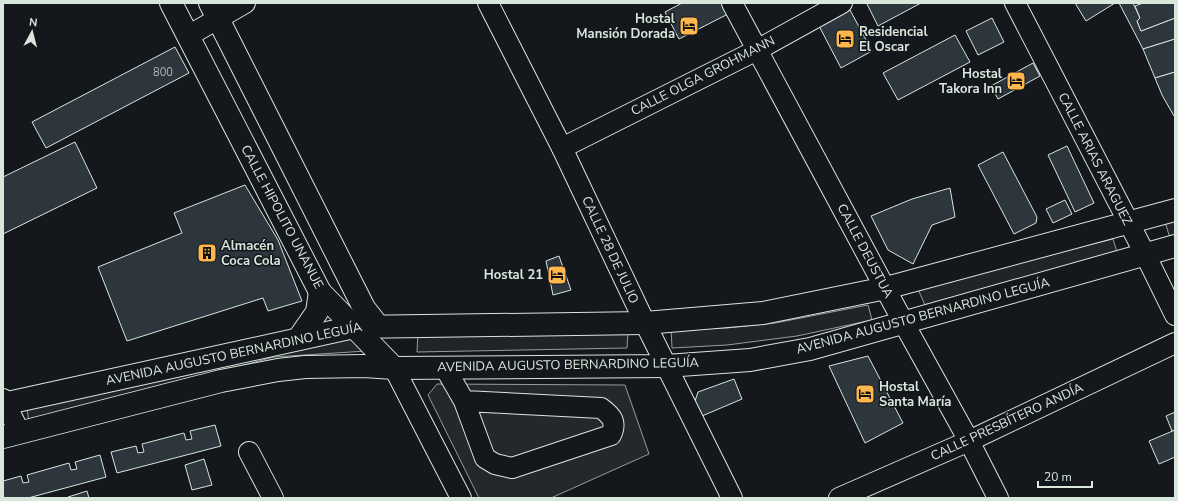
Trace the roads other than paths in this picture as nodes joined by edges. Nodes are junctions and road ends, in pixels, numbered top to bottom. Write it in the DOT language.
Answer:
graph roads {
  1 [pos="171,3"];
  2 [pos="246,3"];
  3 [pos="488,3"];
  4 [pos="732,3"];
  5 [pos="842,3"];
  6 [pos="1015,3"];
  7 [pos="214,11"];
  8 [pos="188,36"];
  9 [pos="757,50"];
  10 [pos="562,148"];
  11 [pos="285,152"];
  12 [pos="256,169"];
  13 [pos="1175,210"];
  14 [pos="1128,223"];
  15 [pos="1175,246"];
  16 [pos="1144,254"];
  17 [pos="886,288"];
  18 [pos="320,292"];
  19 [pos="1175,315"];
  20 [pos="645,323"];
  21 [pos="904,323"];
  22 [pos="378,326"];
  23 [pos="354,327"];
  24 [pos="299,338"];
  25 [pos="1175,343"];
  26 [pos="666,366"];
  27 [pos="394,368"];
  28 [pos="445,368"];
  29 [pos="4,402"];
  30 [pos="464,402"];
  31 [pos="11,435"];
  32 [pos="969,441"];
  33 [pos="249,452"];
  34 [pos="273,498"];
  35 [pos="461,498"];
  36 [pos="732,498"];
  37 [pos="839,498"];
  38 [pos="998,498"];
  1 -- 8 [label="main road, CALLE HIPOLITO UNANUE"];
  2 -- 7 [label="street"];
  3 -- 10 [label="street, CALLE 28 DE JULIO"];
  4 -- 9 [label="street, CALLE DEUSTUA"];
  5 -- 9 [label="street, CALLE OLGA GROHMANN"];
  6 -- 14 [label="street, CALLE ARIAS ARAGUEZ"];
  7 -- 8 [label="street"];
  7 -- 11 [label="main road"];
  8 -- 12 [label="main road, CALLE HIPOLITO UNANUE"];
  9 -- 10 [label="street, CALLE OLGA GROHMANN"];
  9 -- 17 [label="street, CALLE DEUSTUA"];
  10 -- 20 [label="street, CALLE 28 DE JULIO"];
  11 -- 12 [label="main road"];
  11 -- 22 [label="main road"];
  12 -- 18 [label="main road, CALLE HIPOLITO UNANUE"];
  13 -- 14 [label="main road, AVENIDA AUGUSTO BERNARDINO LEGUÍA"];
  14 -- 16 [label="street, CALLE ARIAS ARAGUEZ"];
  14 -- 17 [label="main road, AVENIDA AUGUSTO BERNARDINO LEGUÍA"];
  15 -- 16 [label="main road, AVENIDA AUGUSTO BERNARDINO LEGUÍA"];
  16 -- 19 [label="street, CALLE ARIAS ARAGUEZ"];
  16 -- 21 [label="main road, AVENIDA AUGUSTO BERNARDINO LEGUÍA"];
  17 -- 20 [label="main road, AVENIDA AUGUSTO BERNARDINO LEGUÍA"];
  17 -- 21 [label="street, CALLE DEUSTUA"];
  18 -- 23 [label="main road, CALLE HIPOLITO UNANUE"];
  18 -- 24 [label="main road"];
  20 -- 22 [label="main road, AVENIDA AUGUSTO BERNARDINO LEGUÍA"];
  20 -- 26 [label="street, CALLE 28 DE JULIO"];
  21 -- 26 [label="main road, AVENIDA AUGUSTO BERNARDINO LEGUÍA"];
  21 -- 32 [label="street, CALLE DEUSTUA"];
  22 -- 23 [label="main road, AVENIDA AUGUSTO BERNARDINO LEGUÍA"];
  23 -- 24 [label="main road, AVENIDA AUGUSTO BERNARDINO LEGUÍA"];
  23 -- 27 [label="main road, CALLE HIPOLITO UNANUE"];
  24 -- 29 [label="main road, AVENIDA AUGUSTO BERNARDINO LEGUÍA"];
  25 -- 32 [label="street, CALLE PRESBÍTERO ANDÍA"];
  26 -- 28 [label="main road, AVENIDA AUGUSTO BERNARDINO LEGUÍA"];
  26 -- 36 [label="street, CALLE 28 DE JULIO"];
  27 -- 28 [label="main road, AVENIDA AUGUSTO BERNARDINO LEGUÍA"];
  27 -- 31 [label="main road, AVENIDA AUGUSTO BERNARDINO LEGUÍA"];
  27 -- 35 [label="street, CALLE HIPOLITO UNANUE"];
  28 -- 30 [label="street"];
  29 -- 31 [label="street"];
  30 -- 30 [label="street"];
  32 -- 37 [label="street, CALLE PRESBÍTERO ANDÍA"];
  32 -- 38 [label="street, CALLE DEUSTUA"];
  33 -- 34 [label="street"];
}
